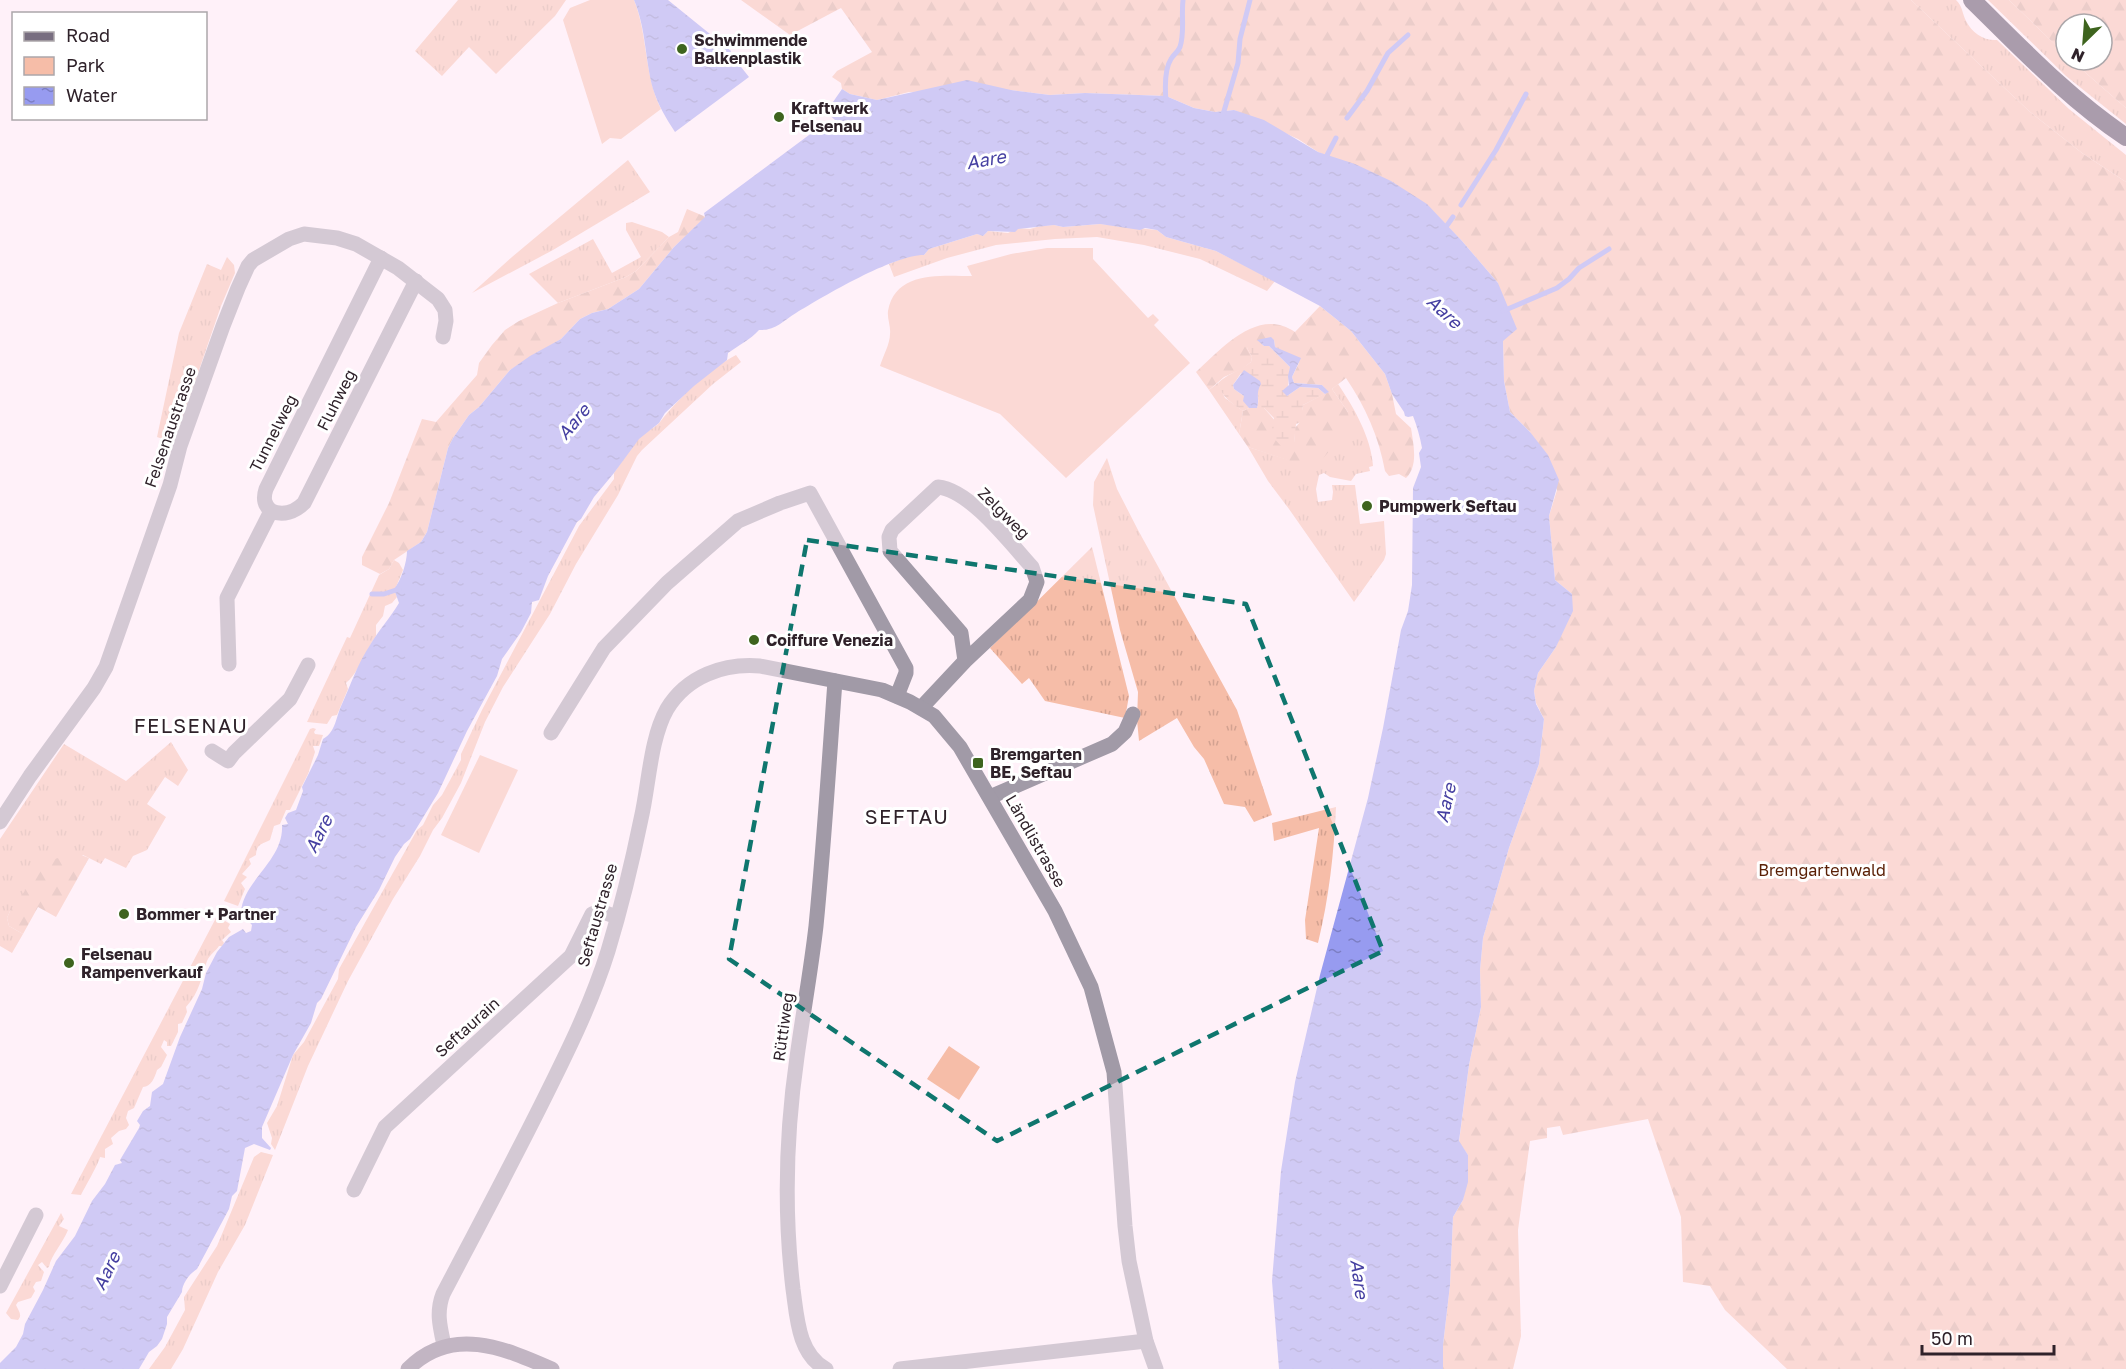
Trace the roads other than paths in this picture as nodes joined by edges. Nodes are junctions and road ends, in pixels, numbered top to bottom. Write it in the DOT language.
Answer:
graph roads {
  1 [pos="1972,0"];
  2 [pos="2126,137"];
  3 [pos="381,258"];
  4 [pos="416,281"];
  5 [pos="443,337"];
  6 [pos="271,511"];
  7 [pos="965,662"];
  8 [pos="229,664"];
  9 [pos="308,665"];
  10 [pos="835,681"];
  11 [pos="897,696"];
  12 [pos="921,708"];
  13 [pos="1133,714"];
  14 [pos="551,733"];
  15 [pos="212,751"];
  16 [pos="990,797"];
  17 [pos="0,822"];
  18 [pos="617,917"];
  19 [pos="354,1190"];
  20 [pos="36,1215"];
  21 [pos="0,1286"];
  22 [pos="1146,1341"];
  23 [pos="444,1346"];
  24 [pos="408,1369"];
  25 [pos="552,1369"];
  26 [pos="826,1369"];
  27 [pos="900,1369"];
  28 [pos="1156,1369"];
  1 -- 2 [label="highway"];
  3 -- 4 [label="street, Felsenaustrasse"];
  3 -- 6 [label="street, Tunnelweg"];
  3 -- 17 [label="street, Felsenaustrasse"];
  4 -- 5 [label="street, Felsenaustrasse"];
  4 -- 6 [label="street, Fluhweg"];
  6 -- 8 [label="street"];
  7 -- 7 [label="street, Zelgweg"];
  7 -- 12 [label="street, Zelgweg"];
  9 -- 15 [label="street"];
  10 -- 11 [label="street, Seftaustrasse"];
  10 -- 18 [label="street, Seftaustrasse"];
  10 -- 26 [label="street, Rüttiweg"];
  11 -- 12 [label="street, Ländlistrasse"];
  11 -- 14 [label="street"];
  12 -- 16 [label="street, Ländlistrasse"];
  13 -- 16 [label="street"];
  16 -- 22 [label="street, Ländlistrasse"];
  18 -- 19 [label="street, Seftaurain"];
  18 -- 23 [label="street, Seftaustrasse"];
  20 -- 21 [label="street"];
  22 -- 27 [label="street"];
  22 -- 28 [label="street, Ländlistrasse"];
  23 -- 24 [label="street"];
  23 -- 25 [label="street"];
}
